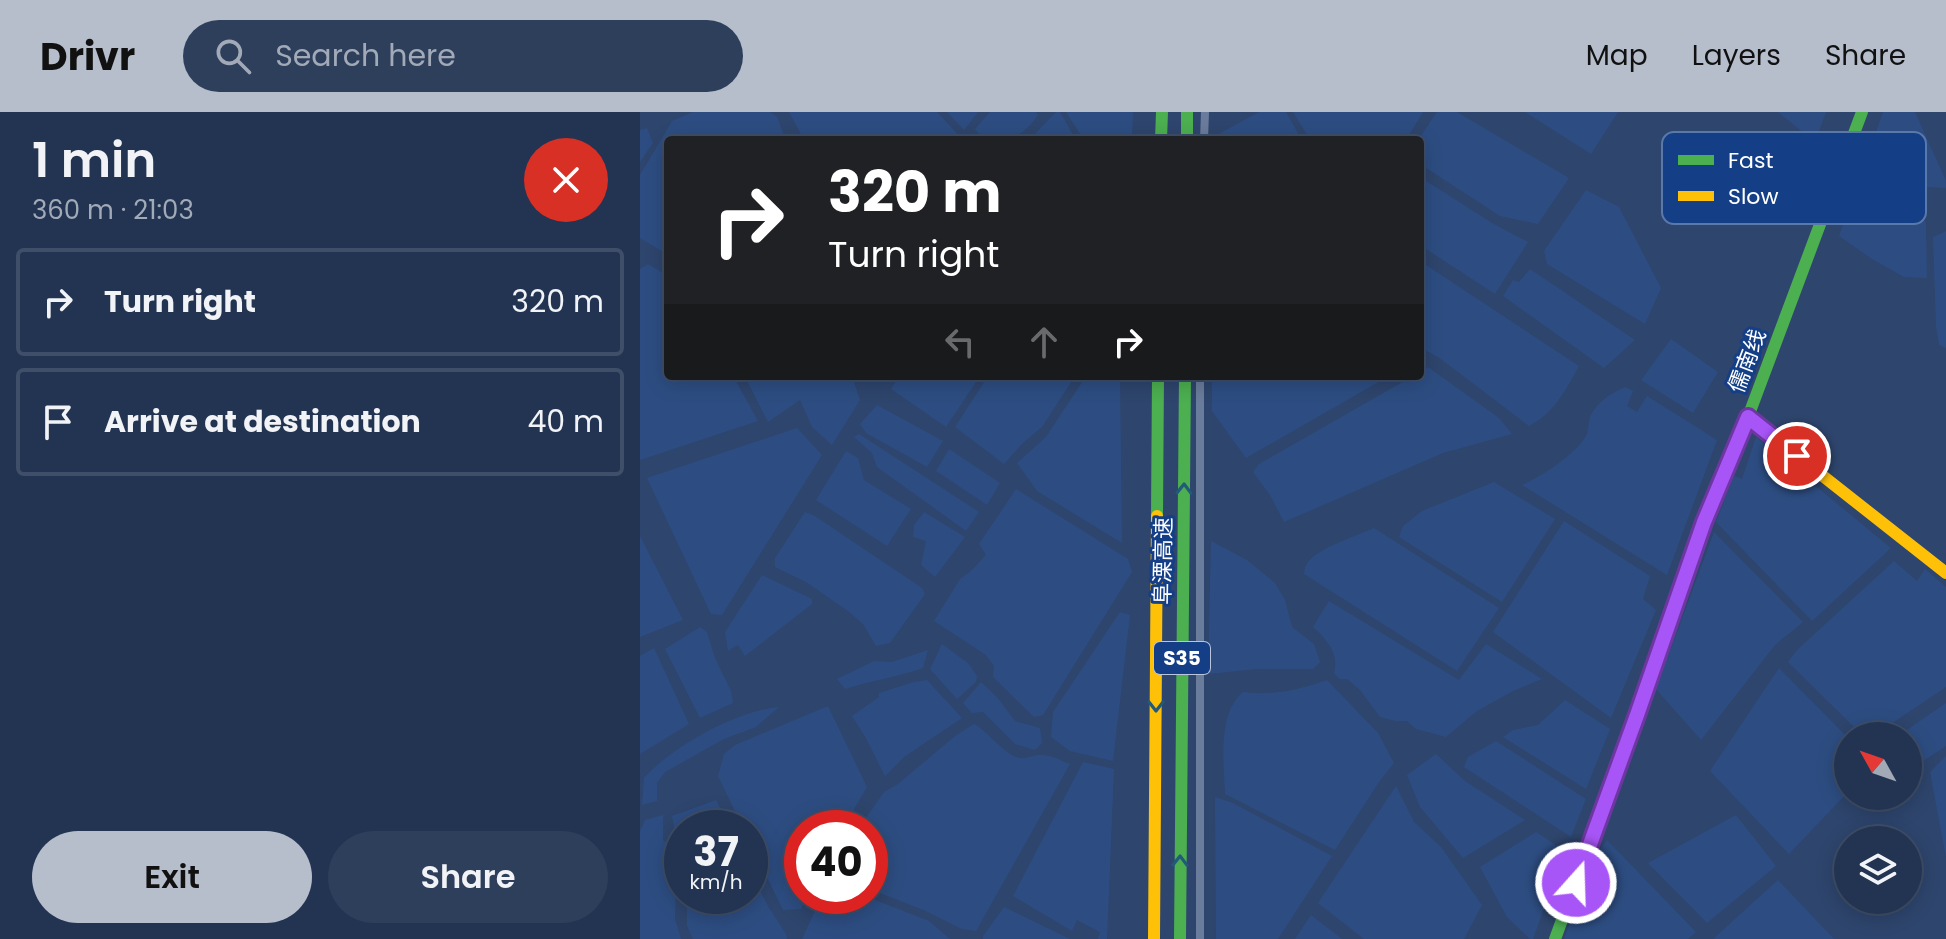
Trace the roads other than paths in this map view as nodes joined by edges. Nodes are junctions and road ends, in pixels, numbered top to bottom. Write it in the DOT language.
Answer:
graph roads {
  1 [pos="1162,112"];
  2 [pos="1187,112"];
  3 [pos="1205,112"];
  4 [pos="1862,112"];
  5 [pos="1855,132"];
  6 [pos="1161,136"];
  7 [pos="1187,136"];
  8 [pos="1204,136"];
  9 [pos="1820,224"];
  10 [pos="1158,380"];
  11 [pos="1185,380"];
  12 [pos="1200,380"];
  13 [pos="1748,417"];
  14 [pos="1946,573"];
  15 [pos="1154,939"];
  16 [pos="1180,939"];
  17 [pos="1200,939"];
  18 [pos="1555,939"];
  1 -- 6 [label="main road"];
  2 -- 7 [label="main road"];
  3 -- 8 [label="street"];
  4 -- 5 [label="main road, 儒南线"];
  9 -- 13 [label="main road, 儒南线"];
  10 -- 15 [label="main road, 阜溧高速 / S35, one-way"];
  16 -- 11 [label="main road, 阜溧高速 / S35, one-way"];
  12 -- 17 [label="street"];
  13 -- 14 [label="main road"];
  13 -- 18 [label="main road, 儒南线"];
}
